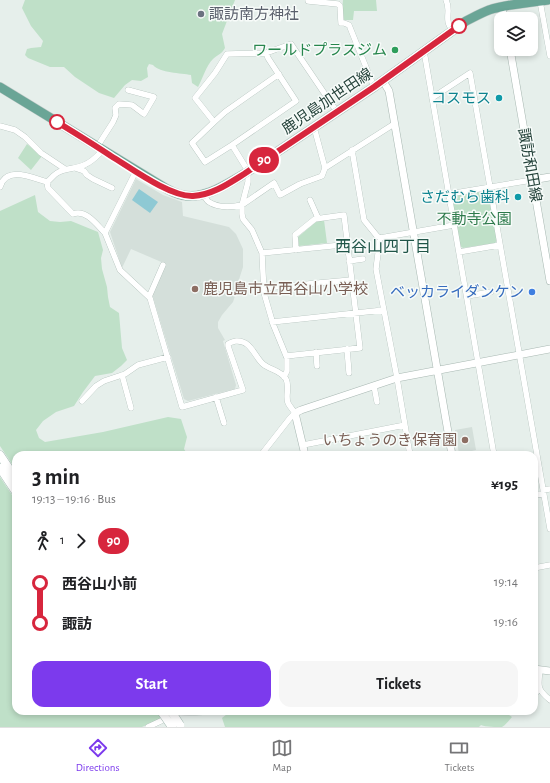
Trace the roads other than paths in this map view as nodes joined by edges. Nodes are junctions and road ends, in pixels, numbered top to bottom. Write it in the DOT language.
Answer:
graph roads {
  1 [pos="308,0"];
  2 [pos="446,0"];
  3 [pos="544,1"];
  4 [pos="523,2"];
  5 [pos="502,7"];
  6 [pos="503,12"];
  7 [pos="452,31"];
  8 [pos="424,51"];
  9 [pos="266,53"];
  10 [pos="511,56"];
  11 [pos="550,56"];
  12 [pos="279,74"];
  13 [pos="383,81"];
  14 [pos="0,87"];
  15 [pos="374,87"];
  16 [pos="128,90"];
  17 [pos="432,98"];
  18 [pos="337,112"];
  19 [pos="214,122"];
  20 [pos="394,124"];
  21 [pos="0,126"];
  22 [pos="314,127"];
  23 [pos="232,145"];
  24 [pos="100,148"];
  25 [pos="352,150"];
  26 [pos="75,168"];
  27 [pos="325,168"];
  28 [pos="65,169"];
  29 [pos="136,171"];
  30 [pos="248,171"];
  31 [pos="550,177"];
  32 [pos="532,180"];
  33 [pos="47,182"];
  34 [pos="0,187"];
  35 [pos="490,187"];
  36 [pos="112,188"];
  37 [pos="203,194"];
  38 [pos="448,194"];
  39 [pos="310,200"];
  40 [pos="242,205"];
  41 [pos="318,218"];
  42 [pos="454,225"];
  43 [pos="413,232"];
  44 [pos="105,233"];
  45 [pos="380,238"];
  46 [pos="362,243"];
  47 [pos="347,244"];
  48 [pos="500,245"];
  49 [pos="296,250"];
  50 [pos="459,252"];
  51 [pos="262,254"];
  52 [pos="364,259"];
  53 [pos="349,261"];
  54 [pos="163,264"];
  55 [pos="351,280"];
  56 [pos="550,281"];
  57 [pos="264,288"];
  58 [pos="491,292"];
  59 [pos="467,296"];
  60 [pos="148,297"];
  61 [pos="384,310"];
  62 [pos="356,313"];
  63 [pos="272,322"];
  64 [pos="347,349"];
  65 [pos="550,349"];
  66 [pos="316,352"];
  67 [pos="520,355"];
  68 [pos="286,356"];
  69 [pos="168,357"];
  70 [pos="478,362"];
  71 [pos="317,366"];
  72 [pos="437,370"];
  73 [pos="349,373"];
  74 [pos="122,375"];
  75 [pos="284,377"];
  76 [pos="397,378"];
  77 [pos="374,386"];
  78 [pos="216,398"];
  79 [pos="82,401"];
  80 [pos="377,402"];
  81 [pos="131,408"];
  82 [pos="295,413"];
  83 [pos="224,423"];
  84 [pos="405,426"];
  85 [pos="303,445"];
  86 [pos="264,451"];
  87 [pos="304,451"];
  88 [pos="409,451"];
  89 [pos="451,451"];
  90 [pos="493,451"];
  91 [pos="535,451"];
  92 [pos="0,455"];
  93 [pos="538,467"];
  94 [pos="0,468"];
  95 [pos="12,473"];
  96 [pos="12,486"];
  97 [pos="550,489"];
  98 [pos="544,492"];
  99 [pos="538,494"];
  100 [pos="550,529"];
  101 [pos="550,565"];
  102 [pos="538,567"];
  103 [pos="538,669"];
  104 [pos="550,671"];
  105 [pos="538,678"];
  106 [pos="539,688"];
  107 [pos="550,700"];
  108 [pos="164,715"];
  109 [pos="174,715"];
  110 [pos="174,715"];
  111 [pos="181,726"];
  112 [pos="148,727"];
  113 [pos="172,727"];
  1 -- 15 [label="street"];
  2 -- 7 [label="street"];
  3 -- 4 [label="main road, 鹿児島加世田線"];
  3 -- 11 [label="street"];
  4 -- 5 [label="main road, 鹿児島加世田線"];
  5 -- 6 [label="street"];
  5 -- 7 [label="main road, 鹿児島加世田線"];
  7 -- 8 [label="main road, 鹿児島加世田線"];
  8 -- 13 [label="main road, 鹿児島加世田線"];
  8 -- 17 [label="street"];
  9 -- 12 [label="street"];
  9 -- 18 [label="street"];
  9 -- 19 [label="street"];
  10 -- 32 [label="street, 諏訪和田線"];
  12 -- 19 [label="street"];
  12 -- 23 [label="street"];
  13 -- 15 [label="main road, 鹿児島加世田線"];
  13 -- 20 [label="street"];
  14 -- 24 [label="main road, 鹿児島加世田線"];
  15 -- 18 [label="main road, 鹿児島加世田線"];
  16 -- 24 [label="street"];
  17 -- 35 [label="street"];
  17 -- 38 [label="street"];
  18 -- 22 [label="main road, 鹿児島加世田線"];
  19 -- 23 [label="street"];
  20 -- 25 [label="street"];
  20 -- 43 [label="street"];
  21 -- 28 [label="street"];
  22 -- 27 [label="street"];
  22 -- 30 [label="main road, 鹿児島加世田線"];
  23 -- 30 [label="street"];
  24 -- 26 [label="street"];
  24 -- 29 [label="main road, 鹿児島加世田線"];
  25 -- 27 [label="street"];
  25 -- 45 [label="street"];
  26 -- 28 [label="street"];
  26 -- 36 [label="street"];
  27 -- 40 [label="street"];
  28 -- 33 [label="street"];
  29 -- 37 [label="main road, 鹿児島加世田線"];
  29 -- 44 [label="street"];
  30 -- 37 [label="main road, 鹿児島加世田線"];
  30 -- 40 [label="street"];
  31 -- 32 [label="street"];
  32 -- 35 [label="street"];
  32 -- 56 [label="street, 諏訪和田線"];
  33 -- 34 [label="street"];
  33 -- 44 [label="street"];
  35 -- 38 [label="street"];
  35 -- 48 [label="street"];
  37 -- 40 [label="street"];
  38 -- 42 [label="street"];
  39 -- 41 [label="street"];
  40 -- 51 [label="street"];
  41 -- 47 [label="street"];
  41 -- 49 [label="street"];
  42 -- 43 [label="street"];
  42 -- 50 [label="street"];
  43 -- 45 [label="street"];
  43 -- 72 [label="street"];
  44 -- 60 [label="street"];
  45 -- 61 [label="street"];
  46 -- 47 [label="street"];
  47 -- 49 [label="street"];
  47 -- 53 [label="street"];
  48 -- 50 [label="street"];
  48 -- 67 [label="street"];
  49 -- 51 [label="street"];
  50 -- 59 [label="street"];
  51 -- 57 [label="street"];
  52 -- 53 [label="street"];
  53 -- 55 [label="street"];
  54 -- 60 [label="street"];
  55 -- 57 [label="street"];
  55 -- 62 [label="street"];
  57 -- 63 [label="street"];
  58 -- 59 [label="street"];
  59 -- 70 [label="street"];
  60 -- 69 [label="street"];
  61 -- 62 [label="street"];
  61 -- 76 [label="street"];
  62 -- 63 [label="street"];
  62 -- 64 [label="street"];
  63 -- 68 [label="street"];
  64 -- 66 [label="street"];
  64 -- 73 [label="street"];
  65 -- 67 [label="street"];
  66 -- 68 [label="street"];
  66 -- 71 [label="street"];
  67 -- 70 [label="street"];
  67 -- 91 [label="street"];
  68 -- 75 [label="street"];
  69 -- 74 [label="street"];
  69 -- 78 [label="street"];
  70 -- 72 [label="street"];
  70 -- 90 [label="street"];
  72 -- 76 [label="street"];
  72 -- 89 [label="street"];
  74 -- 79 [label="street"];
  74 -- 81 [label="street"];
  75 -- 78 [label="street"];
  75 -- 82 [label="street"];
  76 -- 77 [label="street"];
  76 -- 84 [label="street"];
  77 -- 80 [label="street"];
  77 -- 82 [label="street"];
  78 -- 83 [label="street"];
  82 -- 85 [label="street"];
  82 -- 86 [label="street"];
  84 -- 85 [label="street"];
  84 -- 88 [label="street"];
  85 -- 87 [label="street"];
  92 -- 95 [label="main road"];
  93 -- 98 [label="street"];
  94 -- 96 [label="main road"];
  97 -- 98 [label="street"];
  98 -- 99 [label="street"];
  98 -- 100 [label="street"];
  101 -- 102 [label="street"];
  103 -- 104 [label="street"];
  105 -- 106 [label="street"];
  106 -- 107 [label="street"];
  108 -- 113 [label="main road, bridge"];
  109 -- 111 [label="main road, bridge"];
  110 -- 112 [label="street"];
}
